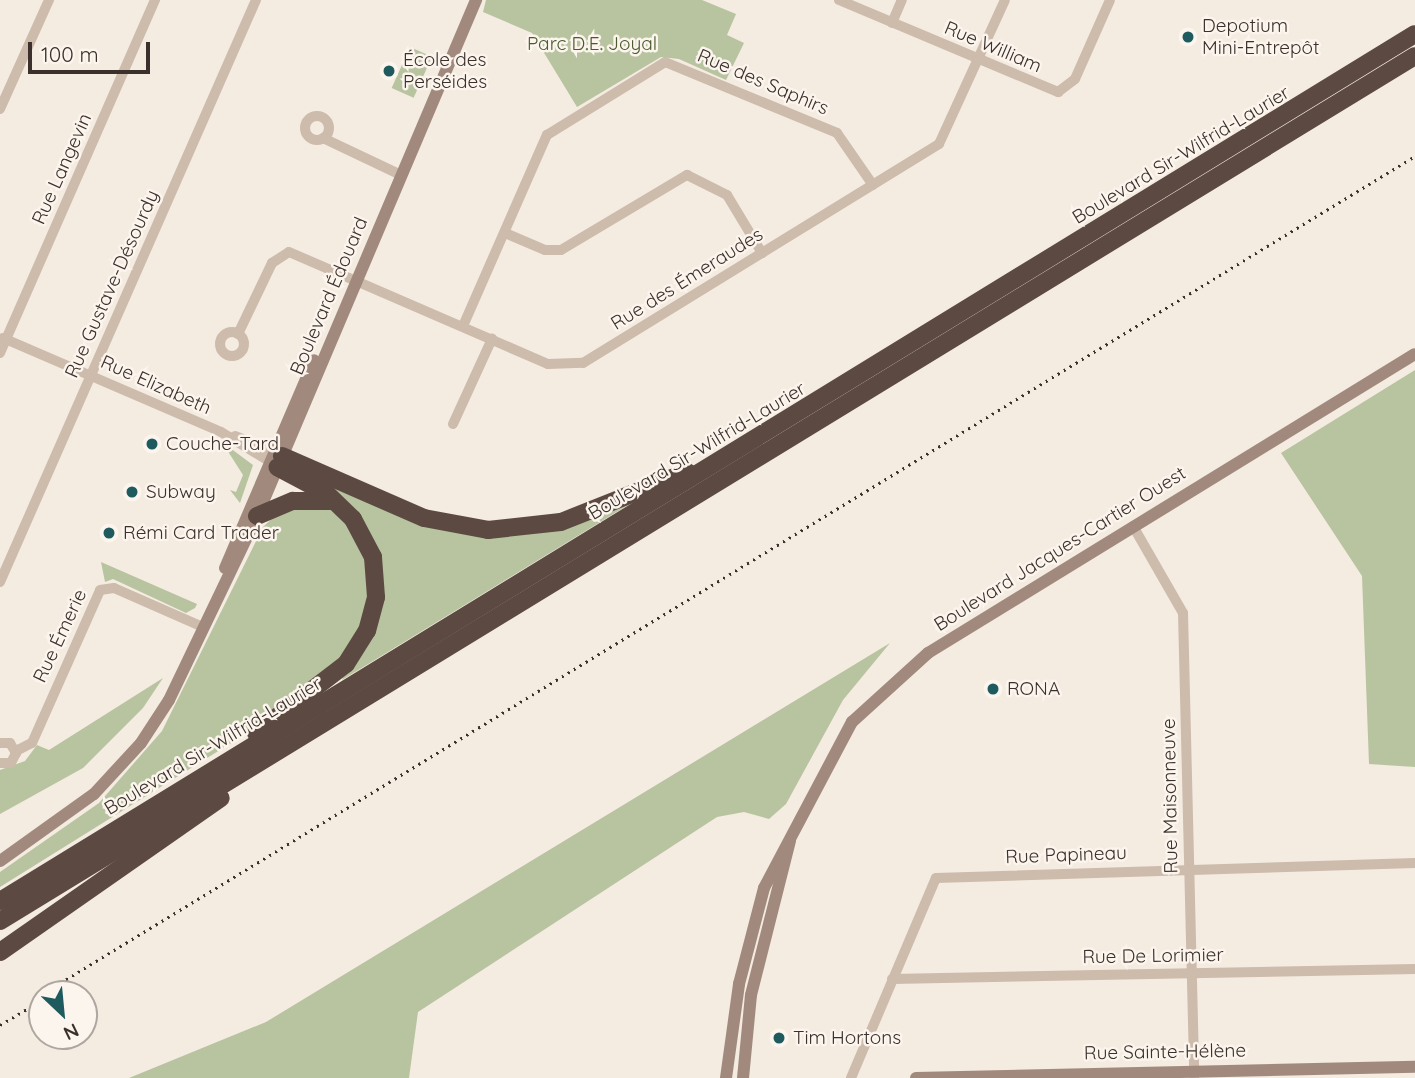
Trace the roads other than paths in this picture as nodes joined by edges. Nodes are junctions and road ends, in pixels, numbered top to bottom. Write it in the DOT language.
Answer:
graph roads {
  1 [pos="49,0"];
  2 [pos="155,0"];
  3 [pos="256,0"];
  4 [pos="470,0"];
  5 [pos="476,0"];
  6 [pos="839,0"];
  7 [pos="902,0"];
  8 [pos="1005,0"];
  9 [pos="1110,0"];
  10 [pos="892,23"];
  11 [pos="1415,34"];
  12 [pos="1415,56"];
  13 [pos="979,61"];
  14 [pos="0,109"];
  15 [pos="323,138"];
  16 [pos="398,173"];
  17 [pos="873,185"];
  18 [pos="505,233"];
  19 [pos="762,253"];
  20 [pos="353,278"];
  21 [pos="464,326"];
  22 [pos="238,334"];
  23 [pos="3,338"];
  24 [pos="492,339"];
  25 [pos="0,353"];
  26 [pos="1415,354"];
  27 [pos="91,375"];
  28 [pos="453,424"];
  29 [pos="275,459"];
  30 [pos="723,459"];
  31 [pos="333,501"];
  32 [pos="257,516"];
  33 [pos="1133,526"];
  34 [pos="0,582"];
  35 [pos="213,605"];
  36 [pos="203,627"];
  37 [pos="299,739"];
  38 [pos="0,743"];
  39 [pos="16,751"];
  40 [pos="0,763"];
  41 [pos="178,793"];
  42 [pos="790,841"];
  43 [pos="0,860"];
  44 [pos="1415,863"];
  45 [pos="1189,868"];
  46 [pos="0,901"];
  47 [pos="0,921"];
  48 [pos="0,952"];
  49 [pos="1415,969"];
  50 [pos="1191,973"];
  51 [pos="892,979"];
  52 [pos="1415,1067"];
  53 [pos="1194,1074"];
  54 [pos="726,1078"];
  55 [pos="743,1078"];
  56 [pos="851,1078"];
  57 [pos="916,1078"];
  1 -- 14 [label="street"];
  2 -- 23 [label="street, Rue Langevin"];
  3 -- 27 [label="street, Rue Gustave-Désourdy"];
  4 -- 16 [label="street, Boulevard Édouard"];
  5 -- 16 [label="street, Boulevard Édouard"];
  6 -- 10 [label="street, Rue William"];
  7 -- 10 [label="street"];
  8 -- 13 [label="street, Rue des Émeraudes"];
  9 -- 13 [label="street, Rue William"];
  10 -- 13 [label="street, Rue William"];
  11 -- 30 [label="highway, Boulevard Sir-Wilfrid-Laurier"];
  12 -- 37 [label="highway, Boulevard Sir-Wilfrid-Laurier"];
  13 -- 17 [label="street, Rue des Émeraudes"];
  15 -- 16 [label="street"];
  16 -- 20 [label="street, Boulevard Édouard"];
  17 -- 18 [label="street, Rue des Saphirs"];
  17 -- 19 [label="street, Rue des Émeraudes"];
  18 -- 19 [label="street"];
  18 -- 21 [label="street, Rue des Saphirs"];
  19 -- 24 [label="street, Rue des Émeraudes"];
  20 -- 21 [label="street, Rue des Émeraudes"];
  20 -- 22 [label="street, Rue des Émeraudes"];
  20 -- 29 [label="street, Boulevard Édouard"];
  21 -- 24 [label="street, Rue des Émeraudes"];
  23 -- 25 [label="street, Rue Langevin"];
  23 -- 27 [label="street, Rue Elizabeth"];
  24 -- 28 [label="street"];
  26 -- 33 [label="street, Boulevard Jacques-Cartier Ouest"];
  27 -- 29 [label="street, Rue Elizabeth"];
  27 -- 34 [label="street, Rue Gustave-Désourdy"];
  29 -- 30 [label="highway"];
  29 -- 31 [label="highway"];
  29 -- 32 [label="street, Boulevard Édouard"];
  29 -- 35 [label="street, Boulevard Édouard"];
  30 -- 41 [label="highway, Boulevard Sir-Wilfrid-Laurier"];
  31 -- 32 [label="highway"];
  31 -- 41 [label="highway"];
  32 -- 35 [label="street, Boulevard Édouard"];
  33 -- 42 [label="street, Boulevard Jacques-Cartier Ouest"];
  33 -- 45 [label="street, Rue Maisonneuve"];
  35 -- 36 [label="street, Boulevard Édouard"];
  36 -- 39 [label="street, Rue Émerie"];
  36 -- 43 [label="street, Boulevard Édouard"];
  37 -- 47 [label="highway, Boulevard Sir-Wilfrid-Laurier"];
  37 -- 48 [label="highway"];
  38 -- 39 [label="street"];
  39 -- 40 [label="street, Rue Émerie"];
  41 -- 46 [label="highway, Boulevard Sir-Wilfrid-Laurier"];
  42 -- 54 [label="street, Boulevard Jacques-Cartier Ouest"];
  42 -- 55 [label="street, Boulevard Jacques-Cartier Ouest"];
  44 -- 45 [label="street, Rue Papineau"];
  45 -- 50 [label="street, Rue Maisonneuve"];
  45 -- 51 [label="street, Rue Papineau"];
  49 -- 50 [label="street, Rue De Lorimier"];
  50 -- 51 [label="street, Rue De Lorimier"];
  50 -- 53 [label="street, Rue Maisonneuve"];
  51 -- 56 [label="street, Rue Papineau"];
  52 -- 53 [label="street, Rue Sainte-Hélène"];
  53 -- 57 [label="street, Rue Sainte-Hélène"];
}
